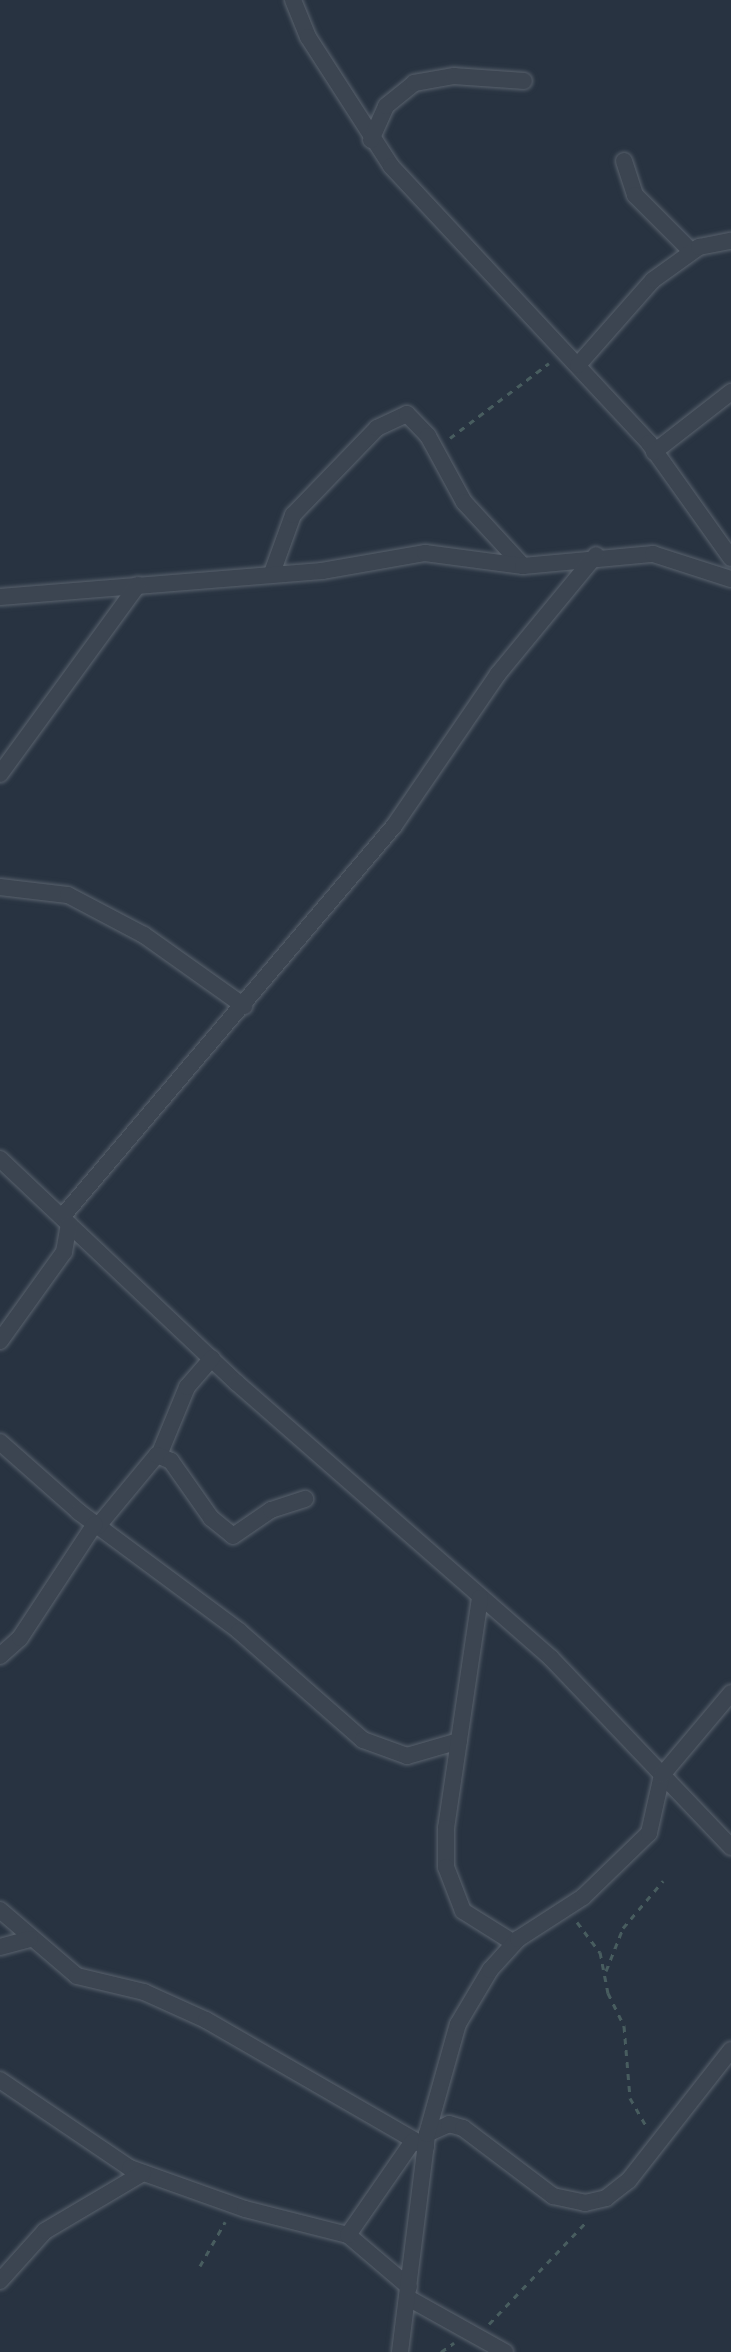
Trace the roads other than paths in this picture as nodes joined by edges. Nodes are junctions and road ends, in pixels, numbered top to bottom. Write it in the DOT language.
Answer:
graph roads {
  1 [pos="293,0"];
  2 [pos="524,81"];
  3 [pos="371,140"];
  4 [pos="624,161"];
  5 [pos="731,241"];
  6 [pos="691,251"];
  7 [pos="578,365"];
  8 [pos="731,392"];
  9 [pos="654,452"];
  10 [pos="596,555"];
  11 [pos="731,558"];
  12 [pos="523,566"];
  13 [pos="272,573"];
  14 [pos="731,579"];
  15 [pos="138,585"];
  16 [pos="0,597"];
  17 [pos="0,774"];
  18 [pos="0,887"];
  19 [pos="244,1006"];
  20 [pos="0,1159"];
  21 [pos="66,1221"];
  22 [pos="1,1335"];
  23 [pos="212,1358"];
  24 [pos="0,1442"];
  25 [pos="159,1455"];
  26 [pos="305,1499"];
  27 [pos="96,1525"];
  28 [pos="480,1598"];
  29 [pos="0,1656"];
  30 [pos="731,1693"];
  31 [pos="459,1741"];
  32 [pos="662,1775"];
  33 [pos="731,1847"];
  34 [pos="0,1910"];
  35 [pos="30,1939"];
  36 [pos="514,1943"];
  37 [pos="0,1947"];
  38 [pos="731,2050"];
  39 [pos="0,2080"];
  40 [pos="422,2141"];
  41 [pos="143,2173"];
  42 [pos="348,2235"];
  43 [pos="0,2281"];
  44 [pos="408,2292"];
  45 [pos="400,2352"];
  46 [pos="505,2352"];
  1 -- 3 [label="street"];
  2 -- 3 [label="street"];
  3 -- 7 [label="street"];
  4 -- 6 [label="street"];
  5 -- 6 [label="street"];
  6 -- 7 [label="street"];
  7 -- 9 [label="street"];
  8 -- 9 [label="street"];
  9 -- 11 [label="street"];
  10 -- 12 [label="street"];
  10 -- 14 [label="street"];
  10 -- 19 [label="street"];
  12 -- 13 [label="street"];
  12 -- 13 [label="street"];
  13 -- 15 [label="street"];
  15 -- 16 [label="street"];
  15 -- 17 [label="street"];
  18 -- 19 [label="street"];
  19 -- 21 [label="street"];
  20 -- 21 [label="street"];
  21 -- 22 [label="street"];
  21 -- 23 [label="street"];
  23 -- 25 [label="street"];
  23 -- 28 [label="street"];
  24 -- 27 [label="street"];
  25 -- 26 [label="street"];
  25 -- 27 [label="street"];
  27 -- 29 [label="street"];
  27 -- 31 [label="street"];
  28 -- 31 [label="street"];
  28 -- 32 [label="street"];
  30 -- 32 [label="street"];
  31 -- 36 [label="street"];
  32 -- 33 [label="street"];
  32 -- 36 [label="street"];
  34 -- 35 [label="street"];
  35 -- 37 [label="street"];
  35 -- 40 [label="street"];
  36 -- 40 [label="street"];
  38 -- 40 [label="street"];
  39 -- 41 [label="street"];
  40 -- 42 [label="street"];
  40 -- 44 [label="street"];
  41 -- 42 [label="street"];
  41 -- 43 [label="street"];
  42 -- 44 [label="street"];
  44 -- 45 [label="street"];
  44 -- 46 [label="street"];
}
